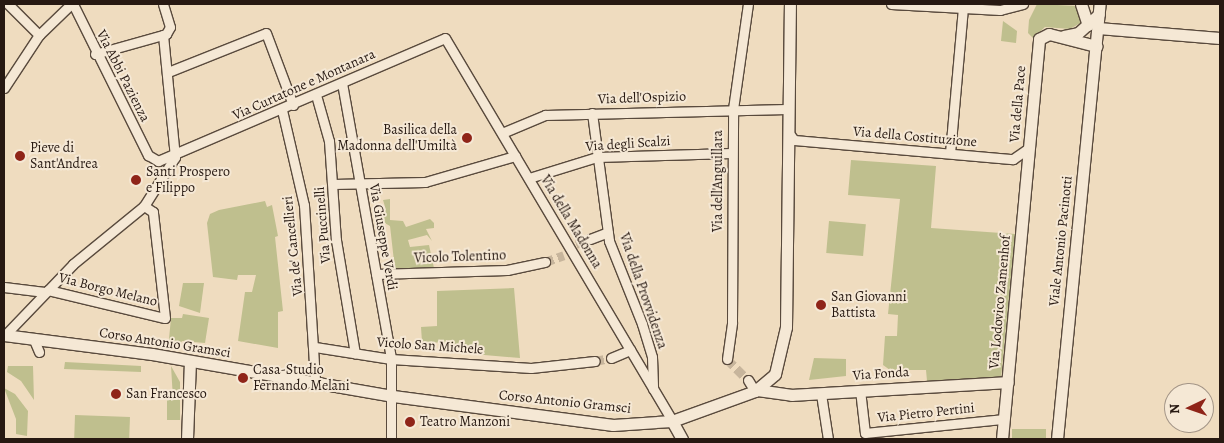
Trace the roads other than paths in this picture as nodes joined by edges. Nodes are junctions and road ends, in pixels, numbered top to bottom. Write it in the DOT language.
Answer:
graph roads {
  1 [pos="8,4"];
  2 [pos="72,4"];
  3 [pos="163,4"];
  4 [pos="748,4"];
  5 [pos="790,4"];
  6 [pos="891,4"];
  7 [pos="1023,4"];
  8 [pos="1081,4"];
  9 [pos="964,8"];
  10 [pos="1094,18"];
  11 [pos="163,35"];
  12 [pos="40,36"];
  13 [pos="1061,36"];
  14 [pos="445,38"];
  15 [pos="1220,38"];
  16 [pos="1096,46"];
  17 [pos="95,54"];
  18 [pos="168,72"];
  19 [pos="342,83"];
  20 [pos="4,88"];
  21 [pos="316,95"];
  22 [pos="293,105"];
  23 [pos="733,108"];
  24 [pos="787,109"];
  25 [pos="282,110"];
  26 [pos="592,113"];
  27 [pos="502,133"];
  28 [pos="791,142"];
  29 [pos="1029,148"];
  30 [pos="731,153"];
  31 [pos="950,153"];
  32 [pos="516,156"];
  33 [pos="175,157"];
  34 [pos="597,157"];
  35 [pos="152,160"];
  36 [pos="1028,167"];
  37 [pos="529,178"];
  38 [pos="332,184"];
  39 [pos="360,186"];
  40 [pos="144,206"];
  41 [pos="608,232"];
  42 [pos="590,239"];
  43 [pos="573,247"];
  44 [pos="564,255"];
  45 [pos="544,262"];
  46 [pos="376,274"];
  47 [pos="4,287"];
  48 [pos="46,291"];
  49 [pos="4,335"];
  50 [pos="34,340"];
  51 [pos="315,347"];
  52 [pos="630,350"];
  53 [pos="39,352"];
  54 [pos="355,353"];
  55 [pos="611,358"];
  56 [pos="391,359"];
  57 [pos="727,359"];
  58 [pos="596,361"];
  59 [pos="190,362"];
  60 [pos="748,380"];
  61 [pos="315,382"];
  62 [pos="1008,382"];
  63 [pos="653,389"];
  64 [pos="756,390"];
  65 [pos="860,390"];
  66 [pos="821,394"];
  67 [pos="393,396"];
  68 [pos="1004,418"];
  69 [pos="672,421"];
  70 [pos="187,439"];
  71 [pos="391,439"];
  72 [pos="682,439"];
  73 [pos="828,439"];
  74 [pos="1002,439"];
  75 [pos="1057,439"];
  1 -- 12 [label="street"];
  2 -- 12 [label="street"];
  2 -- 17 [label="street, Via Abbi Pazienza"];
  3 -- 11 [label="street"];
  4 -- 23 [label="street, Via dell'Anguillara"];
  5 -- 24 [label="street, Corso Antonio Gramsci"];
  6 -- 9 [label="street"];
  7 -- 9 [label="street"];
  8 -- 10 [label="street"];
  9 -- 31 [label="street"];
  10 -- 13 [label="street"];
  10 -- 15 [label="street"];
  10 -- 16 [label="street, Viale Antonio Pacinotti"];
  11 -- 17 [label="street"];
  11 -- 18 [label="street"];
  12 -- 20 [label="street"];
  13 -- 16 [label="street"];
  13 -- 29 [label="street, Via della Pace"];
  14 -- 19 [label="street, Via Curtatone e Montanara"];
  14 -- 27 [label="street, Via della Madonna"];
  16 -- 75 [label="street, Viale Antonio Pacinotti"];
  17 -- 35 [label="street, Via Abbi Pazienza"];
  18 -- 22 [label="street"];
  18 -- 33 [label="street"];
  19 -- 21 [label="street, Via Curtatone e Montanara"];
  19 -- 39 [label="street, Via Giuseppe Verdi"];
  21 -- 22 [label="street, Via Curtatone e Montanara"];
  21 -- 38 [label="street, Via Puccinelli"];
  22 -- 25 [label="street, Via Curtatone e Montanara"];
  23 -- 24 [label="street, Via dell'Ospizio"];
  23 -- 26 [label="street, Via dell'Ospizio"];
  23 -- 30 [label="street, Via dell'Anguillara"];
  24 -- 28 [label="street, Corso Antonio Gramsci"];
  25 -- 33 [label="street, Via Curtatone e Montanara"];
  25 -- 51 [label="street, Via de' Cancellieri"];
  26 -- 27 [label="street, Via dell'Ospizio"];
  26 -- 34 [label="street, Via della Provvidenza"];
  27 -- 32 [label="street, Via della Madonna"];
  28 -- 31 [label="street, Via della Costituzione"];
  28 -- 64 [label="street, Corso Antonio Gramsci"];
  29 -- 31 [label="street, Via della Costituzione"];
  29 -- 36 [label="street, Via della Pace"];
  30 -- 34 [label="street, Via degli Scalzi"];
  30 -- 57 [label="street, Via dell'Anguillara"];
  32 -- 37 [label="street, Via della Madonna"];
  32 -- 39 [label="street"];
  33 -- 35 [label="street, Via Curtatone e Montanara"];
  33 -- 40 [label="street"];
  34 -- 37 [label="street, Via degli Scalzi"];
  34 -- 41 [label="street, Via della Provvidenza"];
  36 -- 62 [label="street, Via Lodovico Zamenhof"];
  37 -- 43 [label="street, Via della Madonna"];
  38 -- 39 [label="street"];
  38 -- 54 [label="street, Via Puccinelli"];
  39 -- 46 [label="street, Via Giuseppe Verdi"];
  40 -- 48 [label="street"];
  40 -- 48 [label="street, Via Borgo Melano"];
  41 -- 42 [label="street"];
  41 -- 63 [label="street, Via della Provvidenza"];
  43 -- 44 [label="street"];
  43 -- 52 [label="street, Via della Madonna"];
  45 -- 46 [label="street, Vicolo Tolentino"];
  46 -- 56 [label="street, Via Giuseppe Verdi"];
  47 -- 48 [label="street"];
  48 -- 49 [label="street"];
  49 -- 50 [label="street, Corso Antonio Gramsci"];
  50 -- 53 [label="street"];
  50 -- 59 [label="street, Corso Antonio Gramsci"];
  51 -- 54 [label="street, Vicolo San Michele"];
  51 -- 61 [label="street, Via de' Cancellieri"];
  52 -- 55 [label="street"];
  52 -- 63 [label="street, Via della Madonna"];
  54 -- 56 [label="street, Vicolo San Michele"];
  56 -- 58 [label="street, Vicolo San Michele"];
  56 -- 67 [label="street, Via Giuseppe Verdi"];
  59 -- 61 [label="street, Corso Antonio Gramsci"];
  59 -- 70 [label="street"];
  60 -- 64 [label="street"];
  61 -- 67 [label="street, Corso Antonio Gramsci"];
  62 -- 65 [label="street, Via Fonda"];
  62 -- 68 [label="street, Via Lodovico Zamenhof"];
  63 -- 69 [label="street, Via della Madonna"];
  64 -- 66 [label="street, Via Fonda"];
  64 -- 69 [label="street, Corso Antonio Gramsci"];
  65 -- 66 [label="street, Via Fonda"];
  65 -- 68 [label="street, Via Pietro Pertini"];
  66 -- 73 [label="street"];
  67 -- 69 [label="street, Corso Antonio Gramsci"];
  67 -- 71 [label="street, Via Giuseppe Verdi"];
  68 -- 74 [label="street, Via Lodovico Zamenhof"];
  69 -- 72 [label="street"];
}
